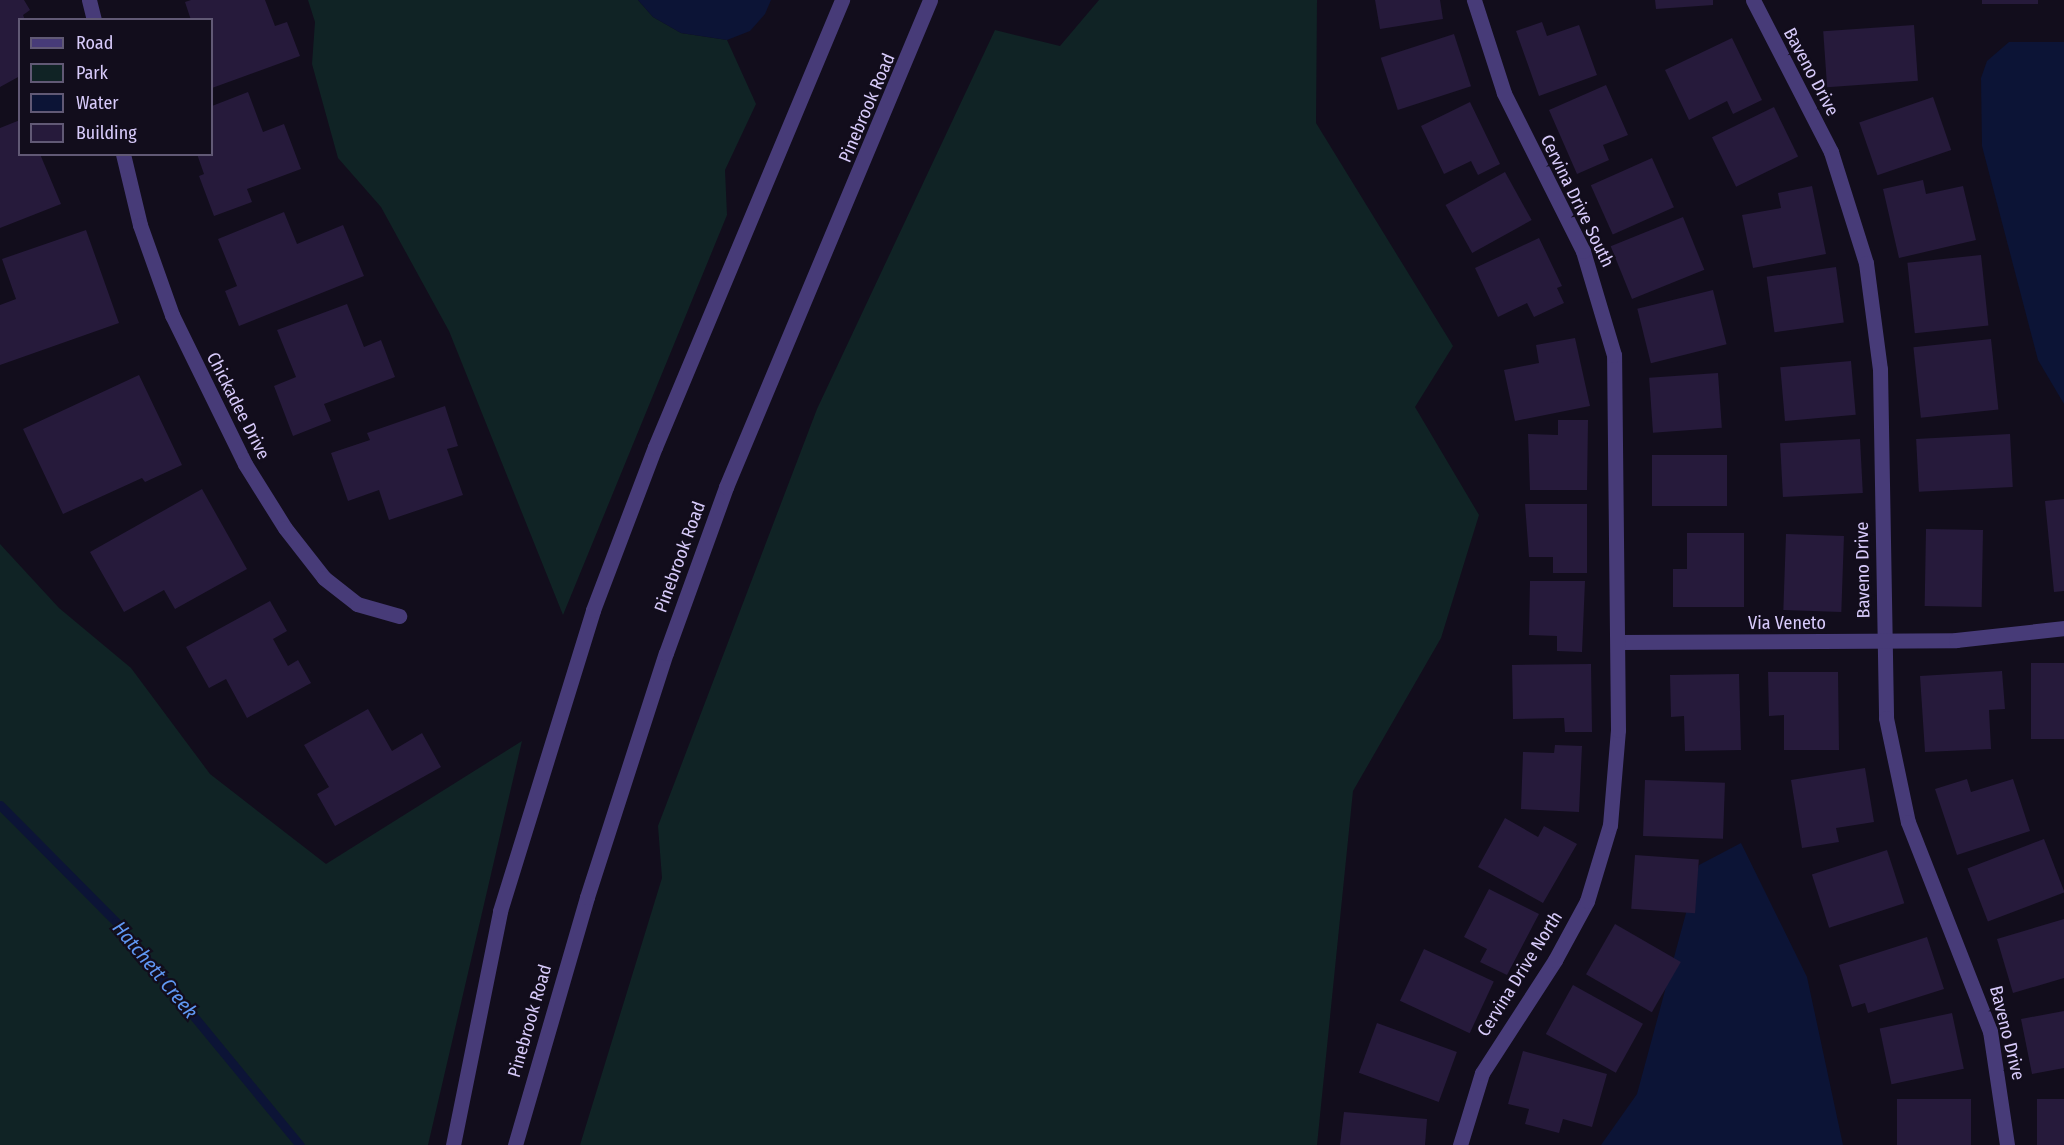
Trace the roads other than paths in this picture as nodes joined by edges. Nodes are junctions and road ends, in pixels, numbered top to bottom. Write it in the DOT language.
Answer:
graph roads {
  1 [pos="89,0"];
  2 [pos="842,0"];
  3 [pos="930,0"];
  4 [pos="1474,0"];
  5 [pos="1753,0"];
  6 [pos="94,18"];
  7 [pos="123,156"];
  8 [pos="399,616"];
  9 [pos="2061,629"];
  10 [pos="1618,642"];
  11 [pos="1883,642"];
  12 [pos="453,1145"];
  13 [pos="515,1145"];
  14 [pos="1460,1145"];
  15 [pos="2007,1145"];
  1 -- 6 [label="street"];
  2 -- 12 [label="street"];
  3 -- 13 [label="street, Pinebrook Road"];
  4 -- 10 [label="street, Cervina Drive South"];
  5 -- 11 [label="street, Baveno Drive"];
  7 -- 8 [label="street, Chickadee Drive"];
  9 -- 11 [label="street, Via Veneto"];
  10 -- 11 [label="street, Via Veneto"];
  10 -- 14 [label="street, Cervina Drive North"];
  11 -- 15 [label="street, Baveno Drive"];
}
